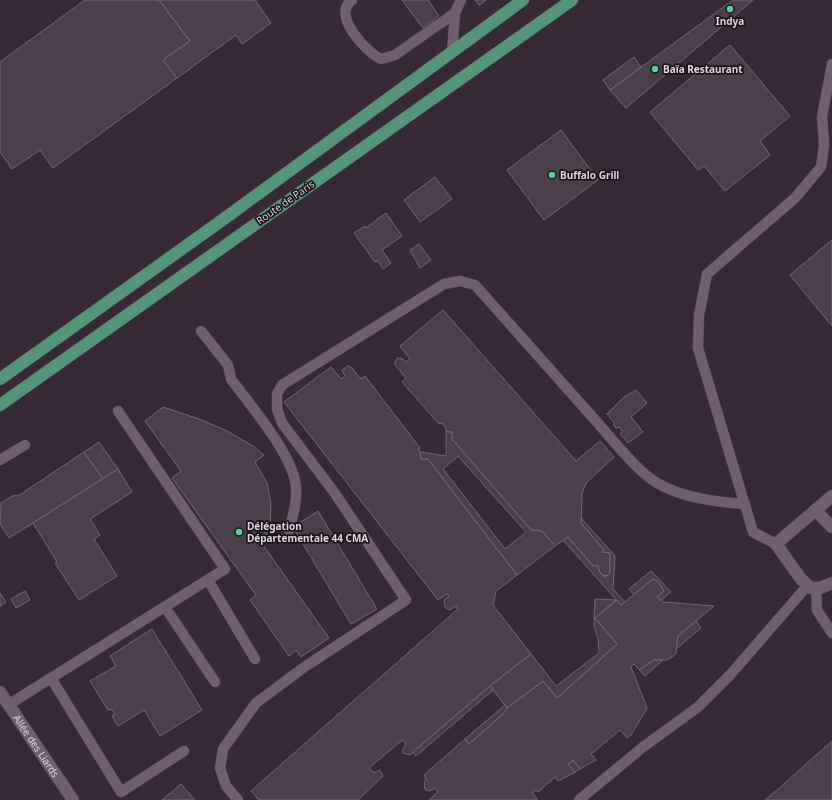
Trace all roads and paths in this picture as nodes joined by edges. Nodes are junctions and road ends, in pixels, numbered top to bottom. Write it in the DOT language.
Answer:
graph roads {
  1 [pos="352,0"];
  2 [pos="461,0"];
  3 [pos="523,0"];
  4 [pos="572,0"];
  5 [pos="456,13"];
  6 [pos="452,52"];
  7 [pos="832,64"];
  8 [pos="201,331"];
  9 [pos="0,379"];
  10 [pos="0,405"];
  11 [pos="118,412"];
  12 [pos="25,444"];
  13 [pos="0,460"];
  14 [pos="832,496"];
  15 [pos="745,504"];
  16 [pos="815,510"];
  17 [pos="832,527"];
  18 [pos="289,530"];
  19 [pos="776,544"];
  20 [pos="208,580"];
  21 [pos="832,583"];
  22 [pos="812,586"];
  23 [pos="165,607"];
  24 [pos="832,632"];
  25 [pos="255,659"];
  26 [pos="51,678"];
  27 [pos="215,682"];
  28 [pos="0,692"];
  29 [pos="8,705"];
  30 [pos="184,751"];
  31 [pos="73,800"];
  32 [pos="238,800"];
  33 [pos="579,800"];
  1 -- 5 [label="lane"];
  2 -- 5 [label="lane"];
  3 -- 6 [label="main road"];
  4 -- 10 [label="main road, Route de Paris"];
  5 -- 6 [label="lane"];
  6 -- 9 [label="main road"];
  7 -- 15 [label="lane"];
  8 -- 18 [label="lane"];
  11 -- 20 [label="lane"];
  12 -- 13 [label="lane"];
  14 -- 16 [label="street"];
  15 -- 19 [label="lane"];
  15 -- 32 [label="lane"];
  16 -- 17 [label="street"];
  16 -- 19 [label="street"];
  19 -- 22 [label="street"];
  20 -- 23 [label="lane"];
  20 -- 25 [label="lane"];
  21 -- 22 [label="street"];
  22 -- 24 [label="lane"];
  22 -- 33 [label="lane"];
  23 -- 26 [label="lane"];
  23 -- 27 [label="lane"];
  26 -- 29 [label="lane"];
  26 -- 30 [label="lane"];
  28 -- 29 [label="street, Allée des Liards"];
  29 -- 31 [label="street, Allée des Liards"];
}
